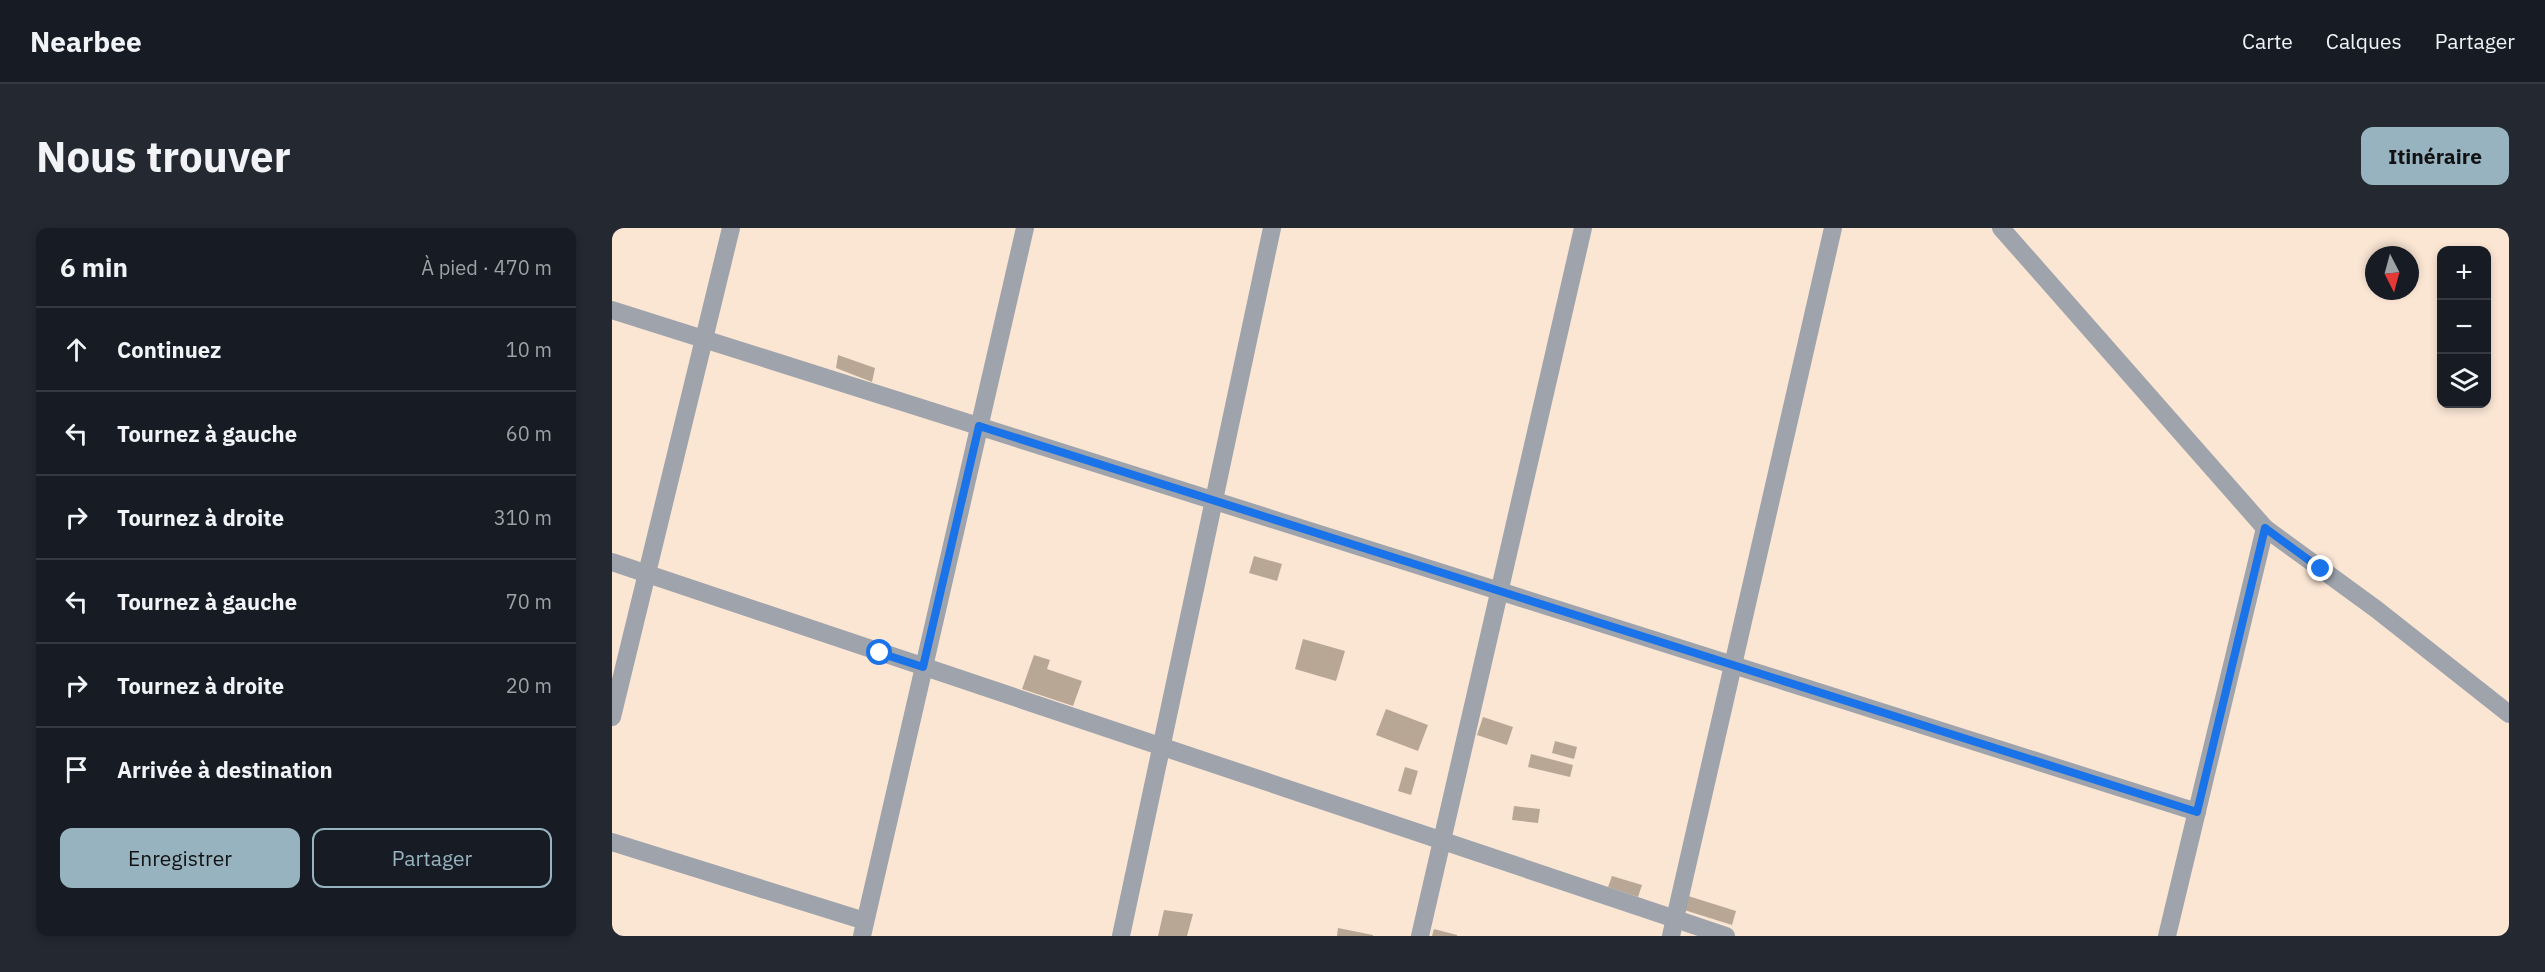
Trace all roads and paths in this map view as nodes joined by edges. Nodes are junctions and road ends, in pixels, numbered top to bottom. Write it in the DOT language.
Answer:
graph roads {
  1 [pos="731,228"];
  2 [pos="1025,228"];
  3 [pos="1272,228"];
  4 [pos="1583,228"];
  5 [pos="1833,228"];
  6 [pos="2001,228"];
  7 [pos="612,310"];
  8 [pos="705,339"];
  9 [pos="979,426"];
  10 [pos="1214,502"];
  11 [pos="2265,528"];
  12 [pos="612,562"];
  13 [pos="647,574"];
  14 [pos="1500,591"];
  15 [pos="1733,665"];
  16 [pos="923,667"];
  17 [pos="2509,714"];
  18 [pos="612,717"];
  19 [pos="1161,747"];
  20 [pos="2197,812"];
  21 [pos="1442,841"];
  22 [pos="612,842"];
  23 [pos="1673,927"];
  24 [pos="864,928"];
  25 [pos="1121,936"];
  26 [pos="1420,936"];
  27 [pos="1726,936"];
  28 [pos="2167,936"];
  1 -- 8 [label="street"];
  2 -- 9 [label="street"];
  3 -- 10 [label="street"];
  4 -- 14 [label="street"];
  5 -- 15 [label="street"];
  6 -- 11 [label="street"];
  7 -- 8 [label="street"];
  8 -- 9 [label="street"];
  8 -- 13 [label="street"];
  9 -- 10 [label="street"];
  9 -- 16 [label="street"];
  10 -- 14 [label="street"];
  10 -- 19 [label="street"];
  11 -- 17 [label="street"];
  11 -- 20 [label="street"];
  12 -- 13 [label="street"];
  13 -- 16 [label="street"];
  13 -- 18 [label="street"];
  14 -- 15 [label="street"];
  14 -- 21 [label="street"];
  15 -- 20 [label="street"];
  15 -- 23 [label="street"];
  16 -- 19 [label="street"];
  16 -- 24 [label="street"];
  19 -- 21 [label="street"];
  19 -- 25 [label="street"];
  20 -- 28 [label="street"];
  21 -- 23 [label="street"];
  21 -- 26 [label="street"];
  22 -- 24 [label="street"];
  23 -- 27 [label="street"];
}
